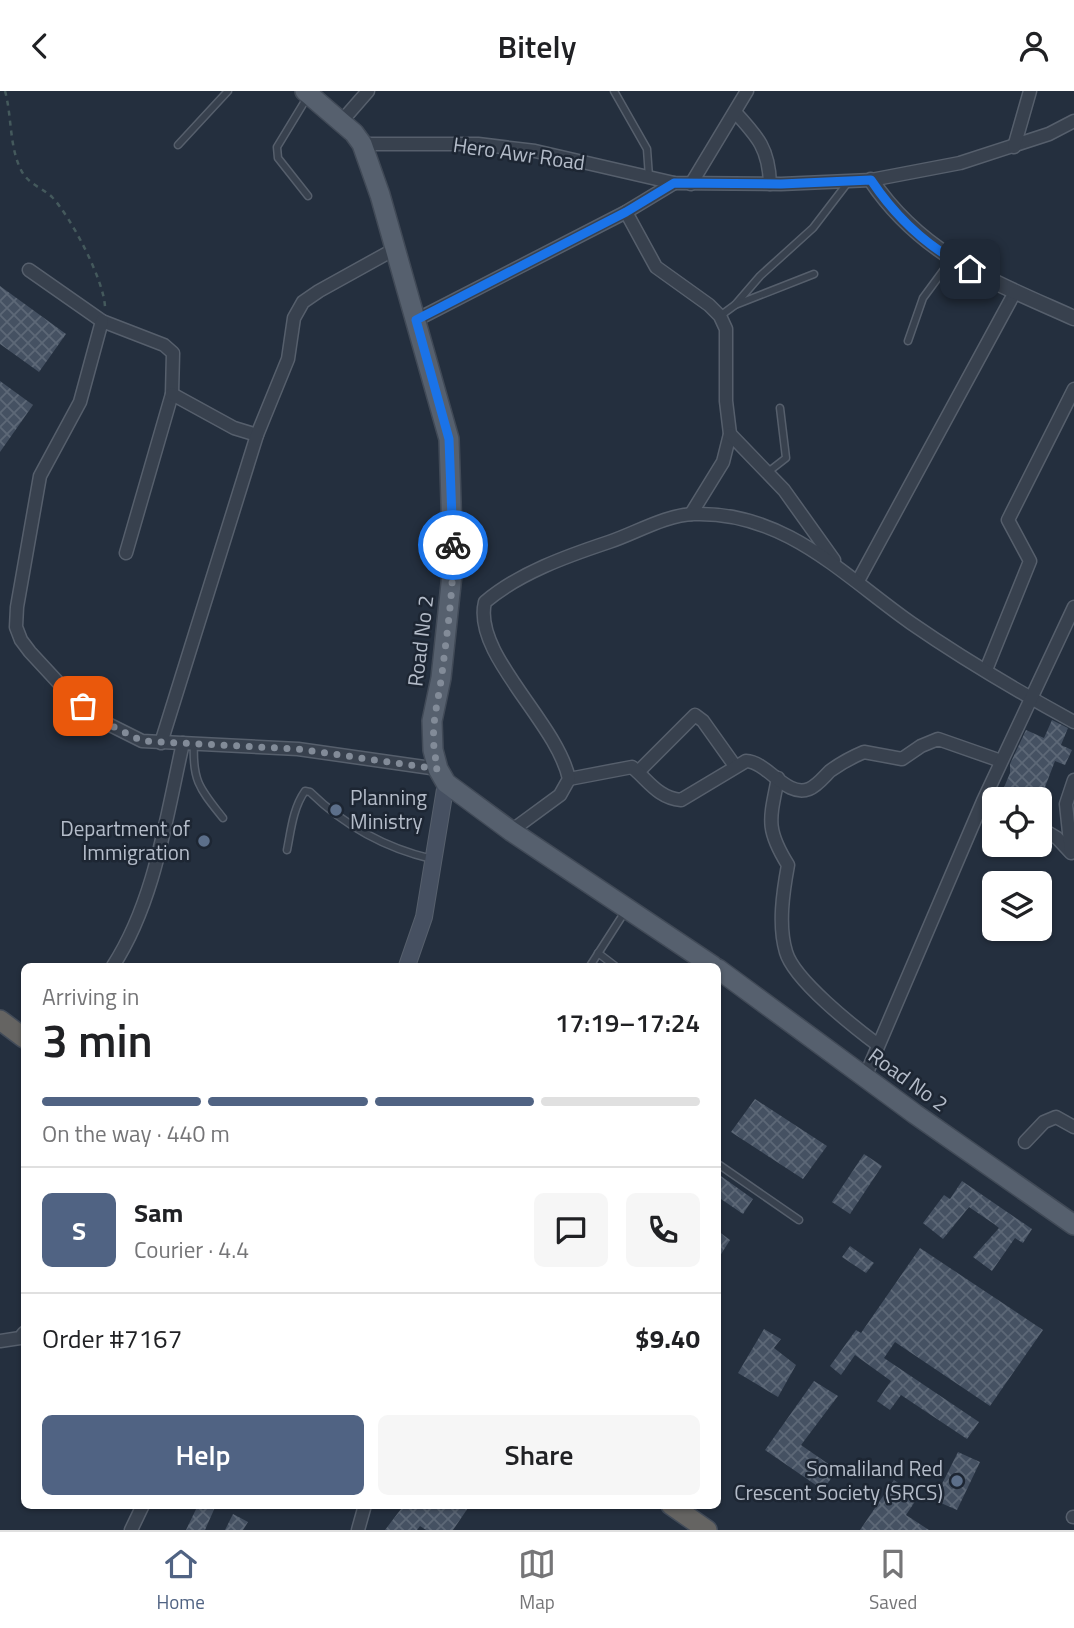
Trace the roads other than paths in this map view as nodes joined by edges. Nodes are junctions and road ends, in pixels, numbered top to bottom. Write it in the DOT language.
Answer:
graph roads {
  1 [pos="228,91"];
  2 [pos="368,91"];
  3 [pos="614,91"];
  4 [pos="747,91"];
  5 [pos="1030,91"];
  6 [pos="307,93"];
  7 [pos="735,112"];
  8 [pos="1074,121"];
  9 [pos="341,122"];
  10 [pos="362,144"];
  11 [pos="178,145"];
  12 [pos="1014,147"];
  13 [pos="649,177"];
  14 [pos="871,180"];
  15 [pos="849,181"];
  16 [pos="674,183"];
  17 [pos="691,184"];
  18 [pos="770,184"];
  19 [pos="308,196"];
  20 [pos="626,212"];
  21 [pos="393,250"];
  22 [pos="951,260"];
  23 [pos="29,270"];
  24 [pos="814,274"];
  25 [pos="1015,292"];
  26 [pos="735,305"];
  27 [pos="720,316"];
  28 [pos="1074,318"];
  29 [pos="416,320"];
  30 [pos="102,321"];
  31 [pos="908,341"];
  32 [pos="1074,389"];
  33 [pos="172,394"];
  34 [pos="780,408"];
  35 [pos="730,434"];
  36 [pos="257,435"];
  37 [pos="768,473"];
  38 [pos="691,514"];
  39 [pos="125,553"];
  40 [pos="836,563"];
  41 [pos="858,581"];
  42 [pos="1074,607"];
  43 [pos="986,670"];
  44 [pos="1030,698"];
  45 [pos="1074,722"];
  46 [pos="161,743"];
  47 [pos="189,743"];
  48 [pos="1001,761"];
  49 [pos="735,766"];
  50 [pos="638,772"];
  51 [pos="442,776"];
  52 [pos="778,778"];
  53 [pos="569,779"];
  54 [pos="1074,780"];
  55 [pos="993,787"];
  56 [pos="982,817"];
  57 [pos="223,818"];
  58 [pos="511,831"];
  59 [pos="1052,835"];
  60 [pos="288,850"];
  61 [pos="1072,854"];
  62 [pos="434,859"];
  63 [pos="627,908"];
  64 [pos="598,953"];
  65 [pos="115,963"];
  66 [pos="408,963"];
  67 [pos="592,963"];
  68 [pos="611,963"];
  69 [pos="709,963"];
  70 [pos="721,971"];
  71 [pos="0,1020"];
  72 [pos="21,1036"];
  73 [pos="878,1045"];
  74 [pos="864,1077"];
  75 [pos="1074,1127"];
  76 [pos="1025,1142"];
  77 [pos="721,1166"];
  78 [pos="799,1220"];
  79 [pos="1074,1225"];
  80 [pos="21,1337"];
  81 [pos="0,1341"];
  82 [pos="140,1509"];
  83 [pos="364,1509"];
  84 [pos="677,1509"];
  85 [pos="131,1530"];
  86 [pos="358,1530"];
  87 [pos="707,1530"];
  1 -- 11 [label="lane"];
  2 -- 9 [label="street"];
  3 -- 13 [label="lane"];
  4 -- 7 [label="street"];
  5 -- 12 [label="street"];
  6 -- 9 [label="main road, Road No 2"];
  6 -- 19 [label="lane"];
  7 -- 17 [label="street"];
  7 -- 18 [label="street"];
  8 -- 12 [label="street, Hero Awr Road"];
  9 -- 10 [label="main road, Road No 2"];
  10 -- 13 [label="street, Hero Awr Road"];
  10 -- 21 [label="main road, Road No 2"];
  12 -- 14 [label="street, Hero Awr Road"];
  13 -- 16 [label="street, Hero Awr Road"];
  14 -- 15 [label="street, Hero Awr Road"];
  14 -- 22 [label="street"];
  15 -- 18 [label="street, Hero Awr Road"];
  15 -- 26 [label="lane"];
  16 -- 17 [label="street, Hero Awr Road"];
  16 -- 20 [label="street"];
  17 -- 18 [label="street, Hero Awr Road"];
  20 -- 27 [label="street"];
  20 -- 29 [label="street"];
  21 -- 29 [label="main road, Road No 2"];
  21 -- 36 [label="street"];
  22 -- 25 [label="street"];
  22 -- 31 [label="lane"];
  23 -- 30 [label="street"];
  24 -- 26 [label="lane"];
  25 -- 28 [label="street"];
  25 -- 41 [label="street"];
  26 -- 27 [label="lane"];
  27 -- 35 [label="street"];
  29 -- 51 [label="main road, Road No 2"];
  30 -- 33 [label="street"];
  30 -- 46 [label="street"];
  32 -- 43 [label="street"];
  33 -- 36 [label="street"];
  33 -- 39 [label="street"];
  34 -- 37 [label="lane"];
  35 -- 37 [label="street"];
  35 -- 38 [label="street"];
  36 -- 46 [label="street"];
  37 -- 40 [label="street"];
  38 -- 40 [label="street"];
  38 -- 53 [label="street"];
  40 -- 41 [label="street"];
  41 -- 43 [label="street"];
  42 -- 44 [label="street"];
  43 -- 44 [label="street"];
  44 -- 45 [label="street"];
  44 -- 48 [label="street"];
  46 -- 47 [label="street"];
  47 -- 51 [label="street"];
  47 -- 57 [label="lane"];
  47 -- 65 [label="street"];
  48 -- 52 [label="street"];
  48 -- 55 [label="street"];
  49 -- 50 [label="street"];
  49 -- 50 [label="street"];
  49 -- 52 [label="street"];
  50 -- 53 [label="street"];
  51 -- 58 [label="main road"];
  51 -- 62 [label="main road"];
  52 -- 73 [label="street"];
  53 -- 58 [label="street"];
  54 -- 61 [label="street"];
  56 -- 73 [label="street"];
  58 -- 63 [label="main road"];
  59 -- 61 [label="street"];
  60 -- 62 [label="lane"];
  62 -- 66 [label="main road"];
  63 -- 64 [label="lane"];
  63 -- 69 [label="main road"];
  64 -- 67 [label="lane"];
  64 -- 68 [label="lane"];
  70 -- 74 [label="main road, Road No 2"];
  71 -- 72 [label="highway"];
  73 -- 74 [label="street"];
  74 -- 79 [label="main road, Road No 2"];
  75 -- 76 [label="street"];
  77 -- 78 [label="lane"];
  80 -- 81 [label="street"];
  82 -- 85 [label="street"];
  83 -- 86 [label="street"];
  84 -- 87 [label="highway"];
}
